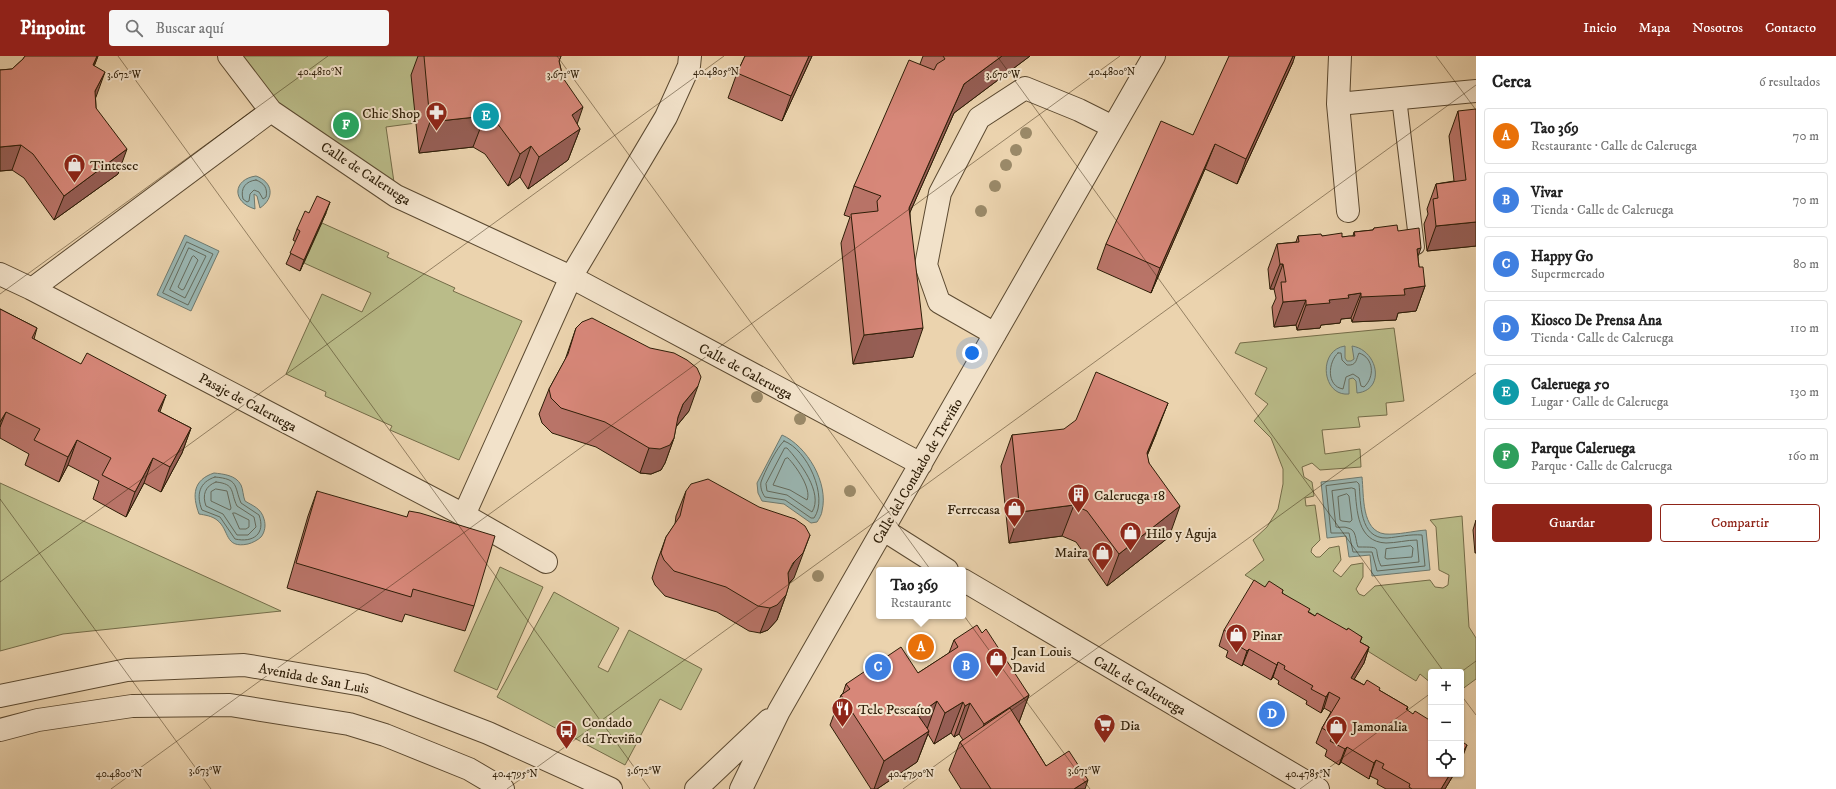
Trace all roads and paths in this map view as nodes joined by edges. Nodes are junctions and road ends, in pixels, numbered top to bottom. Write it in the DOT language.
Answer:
graph roads {
  1 [pos="229,56"];
  2 [pos="1154,56"];
  3 [pos="1340,56"];
  4 [pos="1344,56"];
  5 [pos="690,59"];
  6 [pos="1476,91"];
  7 [pos="1399,98"];
  8 [pos="1338,104"];
  9 [pos="271,110"];
  10 [pos="1114,127"];
  11 [pos="1348,211"];
  12 [pos="1417,250"];
  13 [pos="0,274"];
  14 [pos="571,277"];
  15 [pos="32,289"];
  16 [pos="995,334"];
  17 [pos="921,464"];
  18 [pos="464,515"];
  19 [pos="884,530"];
  20 [pos="546,562"];
  21 [pos="942,567"];
  22 [pos="966,582"];
  23 [pos="0,696"];
  24 [pos="779,711"];
  25 [pos="0,730"];
  26 [pos="503,789"];
  27 [pos="611,789"];
  28 [pos="696,789"];
  29 [pos="741,789"];
  30 [pos="1318,789"];
  1 -- 9 [label="street, Calle de Caleruega"];
  2 -- 10 [label="street, Calle del Condado de Treviño"];
  3 -- 4 [label="street"];
  3 -- 8 [label="street"];
  5 -- 14 [label="street"];
  6 -- 7 [label="street"];
  7 -- 8 [label="street"];
  7 -- 12 [label="lane"];
  8 -- 11 [label="street"];
  9 -- 14 [label="street, Calle de Caleruega"];
  9 -- 15 [label="street"];
  10 -- 16 [label="street, Calle del Condado de Treviño"];
  10 -- 16 [label="street"];
  13 -- 15 [label="street, Pasaje de Caleruega"];
  14 -- 17 [label="street, Calle de Caleruega"];
  14 -- 18 [label="street"];
  15 -- 18 [label="street, Pasaje de Caleruega"];
  16 -- 17 [label="street, Calle del Condado de Treviño"];
  17 -- 19 [label="street, Calle del Condado de Treviño"];
  18 -- 20 [label="street, Pasaje de Caleruega"];
  19 -- 21 [label="street"];
  19 -- 24 [label="street, Calle del Condado de Treviño"];
  22 -- 30 [label="street, Calle de Caleruega"];
  23 -- 27 [label="street, Avenida de San Luis"];
  24 -- 28 [label="street, Calle del Condado de Treviño"];
  24 -- 29 [label="street, Calle del Condado de Treviño"];
  25 -- 26 [label="street"];
}
